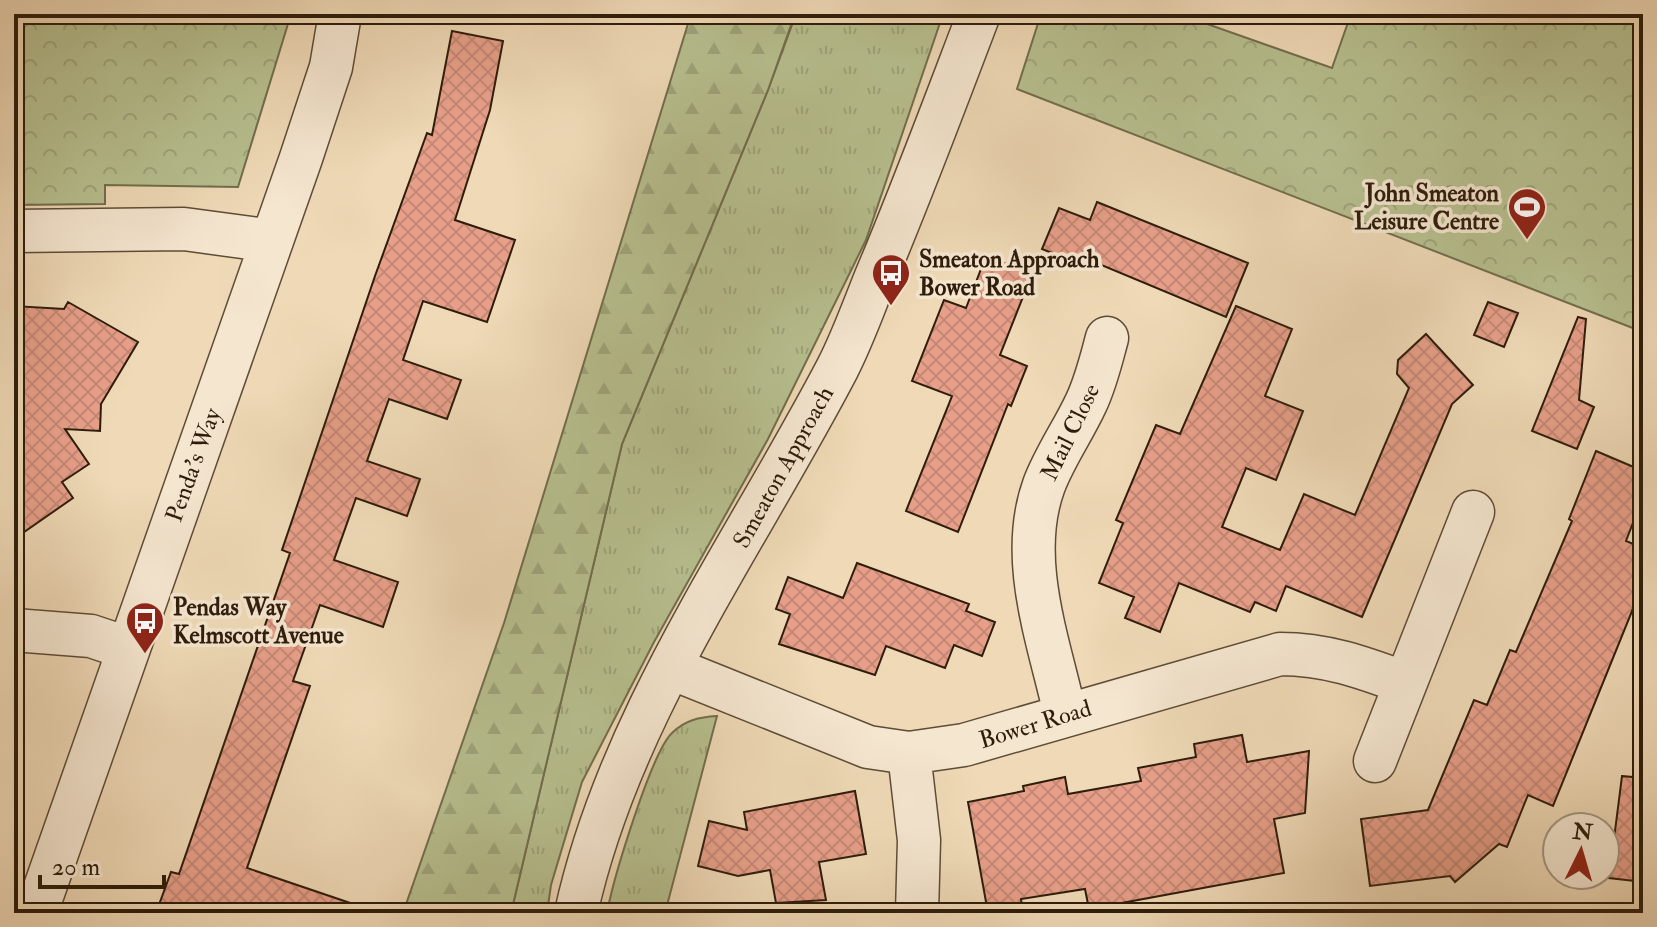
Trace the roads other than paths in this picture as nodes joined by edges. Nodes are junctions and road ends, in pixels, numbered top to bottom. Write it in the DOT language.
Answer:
graph roads {
  1 [pos="340,14"];
  2 [pos="979,14"];
  3 [pos="14,231"];
  4 [pos="272,241"];
  5 [pos="1107,338"];
  6 [pos="1473,512"];
  7 [pos="14,630"];
  8 [pos="127,648"];
  9 [pos="671,668"];
  10 [pos="1405,683"];
  11 [pos="1065,714"];
  12 [pos="909,753"];
  13 [pos="1375,761"];
  14 [pos="36,913"];
  15 [pos="576,913"];
  16 [pos="917,913"];
  1 -- 4 [label="street, Penda's Way"];
  2 -- 9 [label="street, Smeaton Approach"];
  3 -- 4 [label="street"];
  4 -- 8 [label="street, Penda's Way"];
  5 -- 11 [label="street, Mail Close"];
  6 -- 10 [label="street"];
  7 -- 8 [label="street"];
  8 -- 14 [label="street, Penda's Way"];
  9 -- 12 [label="street, Bower Road"];
  9 -- 15 [label="street, Smeaton Approach"];
  10 -- 11 [label="street, Bower Road"];
  10 -- 13 [label="street"];
  11 -- 12 [label="street, Bower Road"];
  12 -- 16 [label="street"];
}
